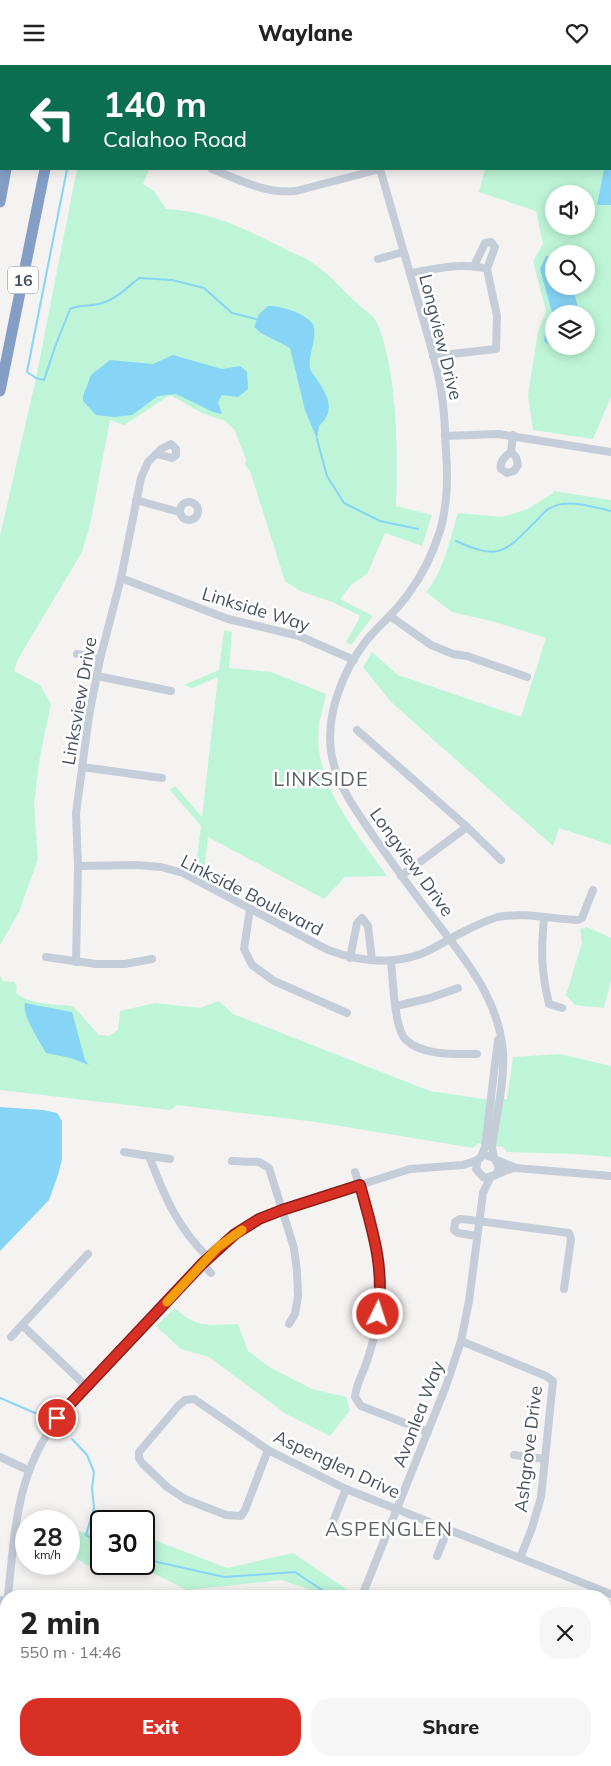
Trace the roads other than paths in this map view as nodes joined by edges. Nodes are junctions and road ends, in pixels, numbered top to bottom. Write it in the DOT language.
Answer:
graph roads {
  1 [pos="6,170"];
  2 [pos="45,170"];
  3 [pos="214,170"];
  4 [pos="376,170"];
  5 [pos="380,170"];
  6 [pos="0,202"];
  7 [pos="403,252"];
  8 [pos="378,259"];
  9 [pos="474,266"];
  10 [pos="487,269"];
  11 [pos="410,273"];
  12 [pos="433,356"];
  13 [pos="0,391"];
  14 [pos="513,435"];
  15 [pos="445,436"];
  16 [pos="611,451"];
  17 [pos="511,452"];
  18 [pos="157,454"];
  19 [pos="136,499"];
  20 [pos="179,512"];
  21 [pos="121,578"];
  22 [pos="390,616"];
  23 [pos="77,654"];
  24 [pos="100,659"];
  25 [pos="354,660"];
  26 [pos="97,676"];
  27 [pos="526,677"];
  28 [pos="170,691"];
  29 [pos="357,730"];
  30 [pos="82,767"];
  31 [pos="162,778"];
  32 [pos="467,827"];
  33 [pos="501,860"];
  34 [pos="78,866"];
  35 [pos="401,876"];
  36 [pos="593,890"];
  37 [pos="250,909"];
  38 [pos="544,917"];
  39 [pos="449,939"];
  40 [pos="46,957"];
  41 [pos="350,958"];
  42 [pos="152,959"];
  43 [pos="372,960"];
  44 [pos="391,961"];
  45 [pos="76,962"];
  46 [pos="458,988"];
  47 [pos="396,1006"];
  48 [pos="562,1008"];
  49 [pos="347,1013"];
  50 [pos="499,1033"];
  51 [pos="477,1054"];
  52 [pos="124,1152"];
  53 [pos="149,1156"];
  54 [pos="479,1158"];
  55 [pos="170,1159"];
  56 [pos="496,1159"];
  57 [pos="232,1161"];
  58 [pos="463,1165"];
  59 [pos="516,1168"];
  60 [pos="355,1172"];
  61 [pos="478,1174"];
  62 [pos="493,1176"];
  63 [pos="611,1176"];
  64 [pos="360,1185"];
  65 [pos="483,1193"];
  66 [pos="282,1210"];
  67 [pos="479,1222"];
  68 [pos="477,1237"];
  69 [pos="88,1254"];
  70 [pos="208,1258"];
  71 [pos="202,1264"];
  72 [pos="211,1273"];
  73 [pos="564,1289"];
  74 [pos="289,1324"];
  75 [pos="22,1325"];
  76 [pos="11,1337"];
  77 [pos="461,1341"];
  78 [pos="86,1386"];
  79 [pos="428,1433"];
  80 [pos="268,1450"];
  81 [pos="514,1455"];
  82 [pos="0,1457"];
  83 [pos="545,1459"];
  84 [pos="28,1470"];
  85 [pos="346,1489"];
  86 [pos="398,1509"];
  87 [pos="334,1522"];
  88 [pos="448,1529"];
  89 [pos="437,1556"];
  90 [pos="520,1558"];
  91 [pos="9,1590"];
  92 [pos="364,1590"];
  93 [pos="601,1590"];
  1 -- 6 [label="highway"];
  2 -- 13 [label="highway, 16"];
  3 -- 4 [label="street"];
  5 -- 7 [label="street, Longview Drive"];
  7 -- 8 [label="street"];
  7 -- 11 [label="street, Longview Drive"];
  9 -- 10 [label="street"];
  9 -- 10 [label="street"];
  9 -- 11 [label="street"];
  10 -- 12 [label="street"];
  11 -- 12 [label="street, Longview Drive"];
  12 -- 15 [label="street, Longview Drive"];
  14 -- 15 [label="street"];
  14 -- 16 [label="street"];
  14 -- 17 [label="street"];
  15 -- 22 [label="street, Longview Drive"];
  18 -- 19 [label="street, Linksview Drive"];
  19 -- 20 [label="street"];
  19 -- 21 [label="street, Linksview Drive"];
  21 -- 24 [label="street, Linksview Drive"];
  21 -- 25 [label="street, Linkside Way"];
  22 -- 25 [label="street, Longview Drive"];
  22 -- 27 [label="street"];
  23 -- 24 [label="street"];
  24 -- 26 [label="street, Linksview Drive"];
  25 -- 35 [label="street, Longview Drive"];
  26 -- 28 [label="street"];
  26 -- 30 [label="street, Linksview Drive"];
  29 -- 32 [label="street"];
  30 -- 31 [label="street"];
  30 -- 34 [label="street, Linksview Drive"];
  32 -- 33 [label="street"];
  32 -- 35 [label="street"];
  34 -- 37 [label="street, Linkside Boulevard"];
  34 -- 45 [label="street, Linksview Drive"];
  35 -- 39 [label="street, Longview Drive"];
  36 -- 38 [label="street, Linkside Boulevard"];
  37 -- 41 [label="street, Linkside Boulevard"];
  37 -- 49 [label="street"];
  38 -- 39 [label="street, Linkside Boulevard"];
  38 -- 48 [label="street"];
  39 -- 44 [label="street, Linkside Boulevard"];
  39 -- 50 [label="street, Longview Drive"];
  40 -- 45 [label="street"];
  41 -- 43 [label="street, Linkside Boulevard"];
  41 -- 43 [label="street"];
  42 -- 45 [label="street"];
  43 -- 44 [label="street, Linkside Boulevard"];
  44 -- 47 [label="street"];
  46 -- 47 [label="street"];
  47 -- 51 [label="street"];
  50 -- 54 [label="street, Longview Drive"];
  50 -- 56 [label="street, Longview Drive"];
  52 -- 53 [label="street"];
  53 -- 55 [label="street"];
  53 -- 70 [label="street"];
  54 -- 56 [label="street"];
  54 -- 58 [label="street"];
  54 -- 61 [label="street"];
  56 -- 59 [label="street"];
  56 -- 62 [label="street"];
  57 -- 66 [label="street"];
  58 -- 61 [label="street"];
  58 -- 64 [label="street"];
  59 -- 62 [label="street"];
  59 -- 63 [label="street"];
  60 -- 64 [label="street"];
  61 -- 62 [label="street"];
  61 -- 65 [label="street, Avonlea Way"];
  62 -- 65 [label="street, Avonlea Way"];
  64 -- 66 [label="street"];
  64 -- 79 [label="street"];
  65 -- 67 [label="street, Avonlea Way"];
  66 -- 70 [label="street"];
  66 -- 74 [label="street"];
  67 -- 68 [label="street, Avonlea Way"];
  67 -- 68 [label="street"];
  67 -- 73 [label="street"];
  68 -- 77 [label="street, Avonlea Way"];
  69 -- 75 [label="street"];
  70 -- 71 [label="street"];
  71 -- 72 [label="street"];
  71 -- 78 [label="street"];
  75 -- 76 [label="street"];
  75 -- 78 [label="street"];
  77 -- 79 [label="street, Avonlea Way"];
  77 -- 83 [label="street, Ashgrove Drive"];
  78 -- 84 [label="street"];
  79 -- 86 [label="street, Avonlea Way"];
  80 -- 80 [label="street, Aspenglen Drive"];
  80 -- 85 [label="street, Aspenglen Drive"];
  81 -- 83 [label="street"];
  82 -- 84 [label="street"];
  83 -- 90 [label="street, Ashgrove Drive"];
  84 -- 91 [label="street"];
  85 -- 86 [label="street, Aspenglen Drive"];
  85 -- 87 [label="street"];
  86 -- 88 [label="street, Aspenglen Drive"];
  86 -- 92 [label="street, Avonlea Way"];
  88 -- 89 [label="street"];
  88 -- 90 [label="street, Aspenglen Drive"];
  90 -- 93 [label="street, Aspenglen Drive"];
}
